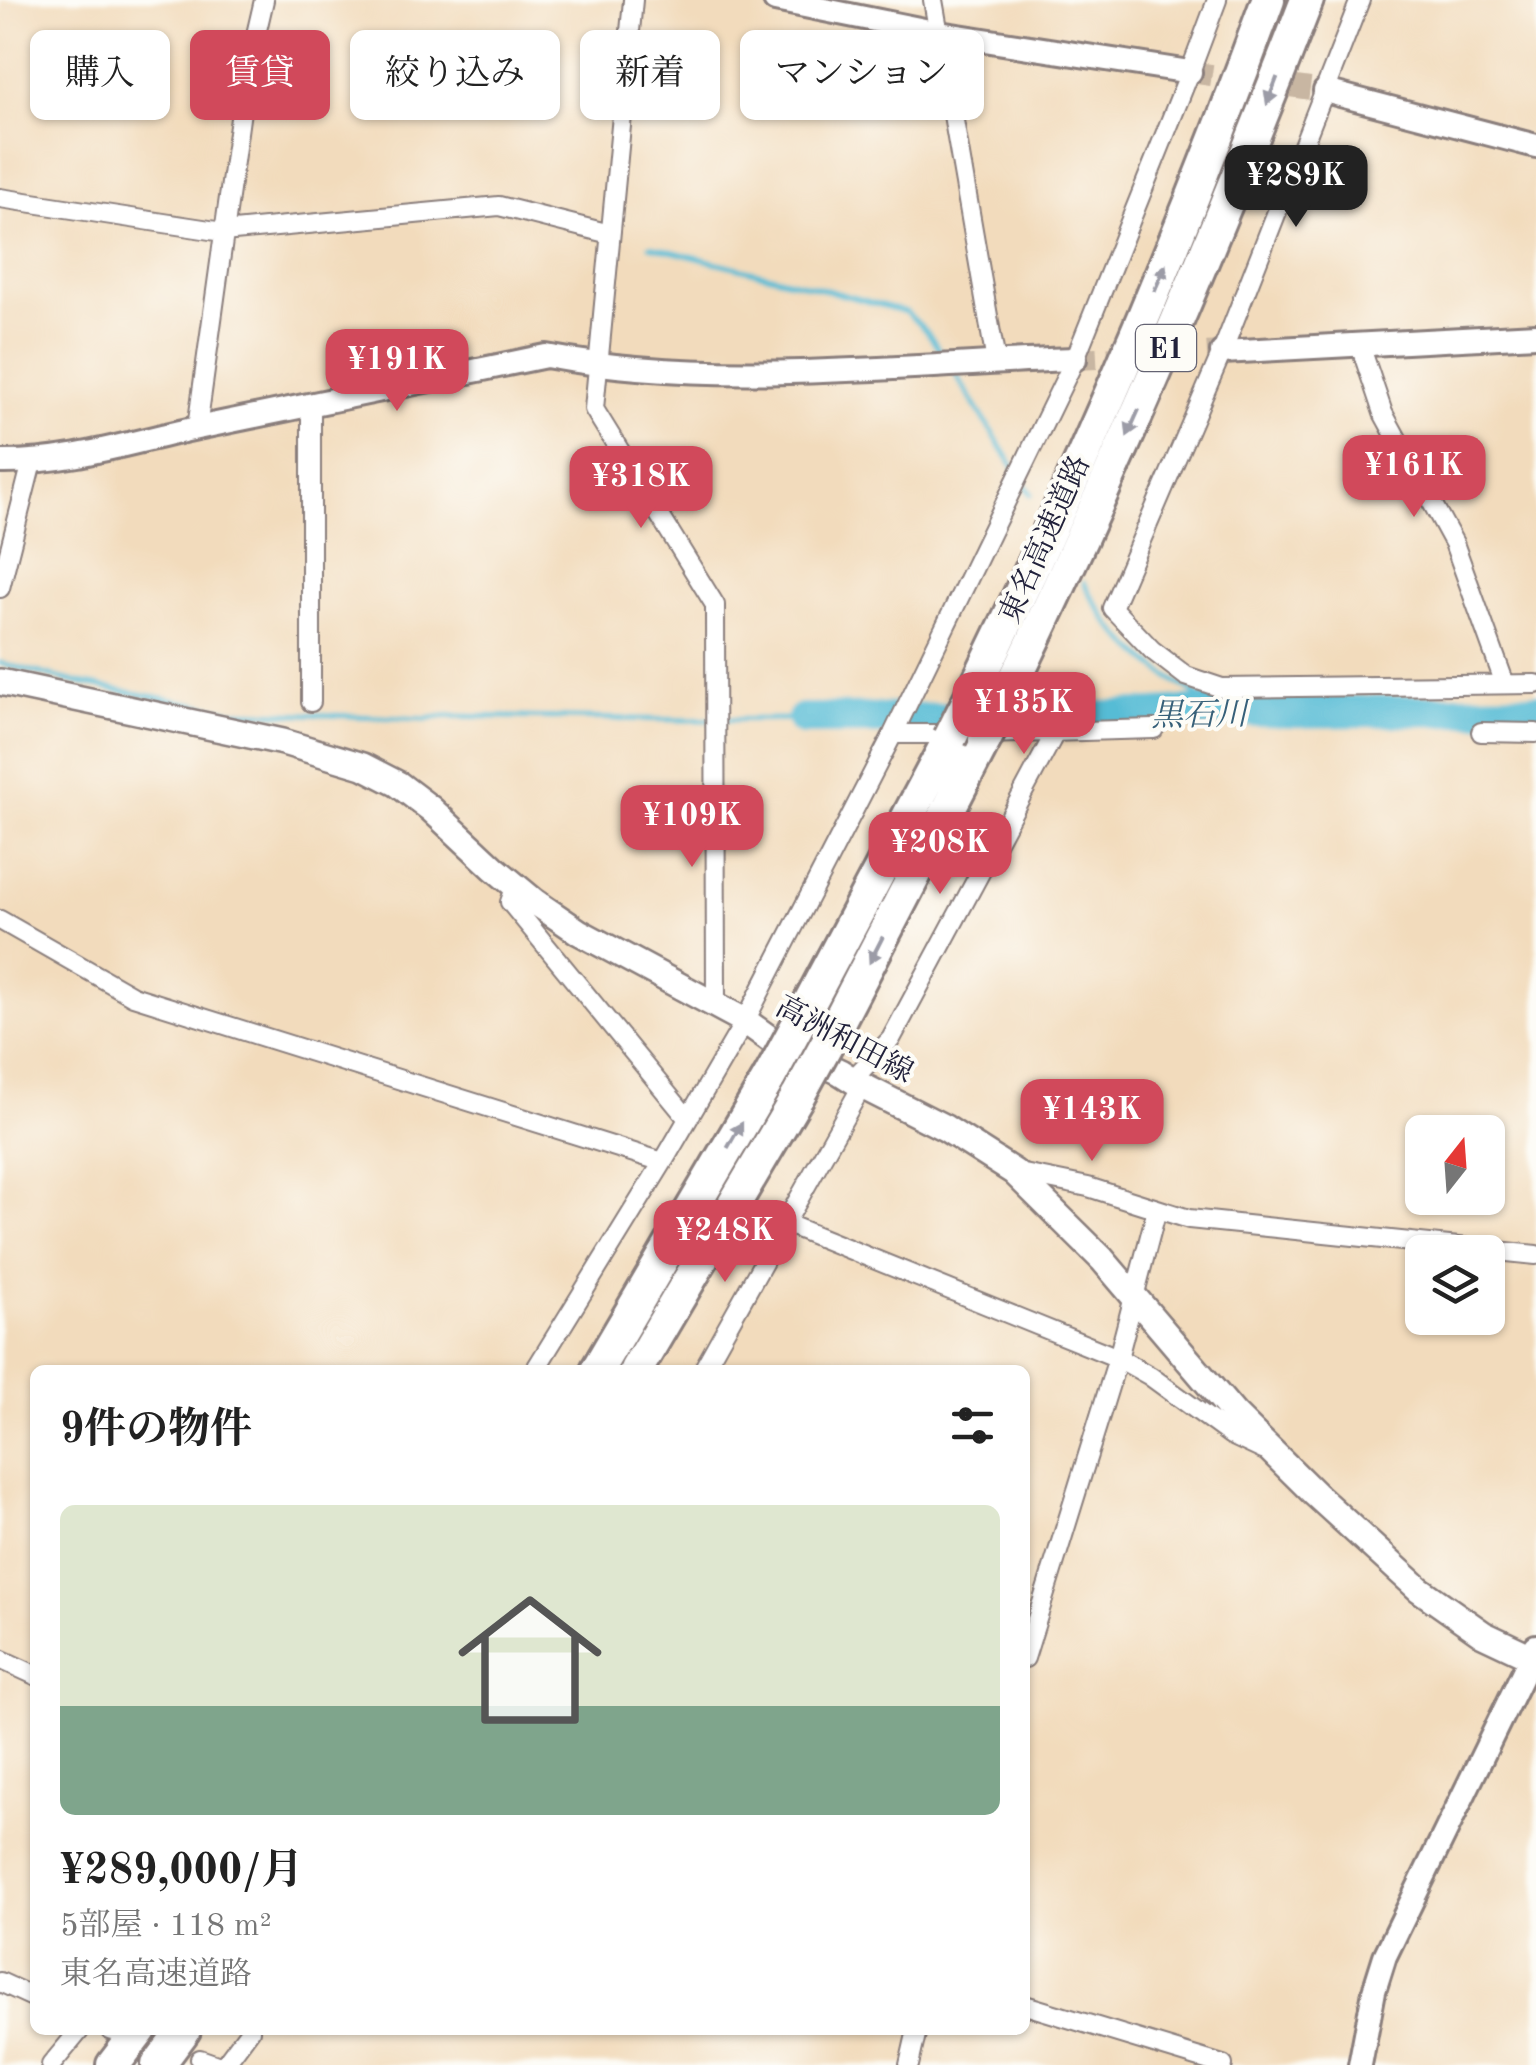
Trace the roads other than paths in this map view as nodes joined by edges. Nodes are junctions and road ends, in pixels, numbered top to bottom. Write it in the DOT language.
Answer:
graph roads {
  1 [pos="264,0"];
  2 [pos="632,0"];
  3 [pos="775,0"];
  4 [pos="933,0"];
  5 [pos="1217,0"];
  6 [pos="1268,0"];
  7 [pos="1307,0"];
  8 [pos="1360,0"];
  9 [pos="924,30"];
  10 [pos="938,30"];
  11 [pos="984,40"];
  12 [pos="1190,72"];
  13 [pos="1325,92"];
  14 [pos="954,120"];
  15 [pos="1536,146"];
  16 [pos="0,198"];
  17 [pos="223,232"];
  18 [pos="610,234"];
  19 [pos="1536,335"];
  20 [pos="1360,344"];
  21 [pos="1222,352"];
  22 [pos="1074,359"];
  23 [pos="996,362"];
  24 [pos="597,366"];
  25 [pos="311,405"];
  26 [pos="196,428"];
  27 [pos="0,462"];
  28 [pos="32,462"];
  29 [pos="0,588"];
  30 [pos="0,682"];
  31 [pos="1506,684"];
  32 [pos="1536,684"];
  33 [pos="310,702"];
  34 [pos="1154,729"];
  35 [pos="894,732"];
  36 [pos="1481,732"];
  37 [pos="1056,733"];
  38 [pos="1536,734"];
  39 [pos="516,886"];
  40 [pos="0,920"];
  41 [pos="716,1006"];
  42 [pos="745,1021"];
  43 [pos="857,1083"];
  44 [pos="688,1118"];
  45 [pos="663,1162"];
  46 [pos="1014,1172"];
  47 [pos="1156,1208"];
  48 [pos="786,1224"];
  49 [pos="1536,1255"];
  50 [pos="1134,1295"];
  51 [pos="1118,1358"];
  52 [pos="539,1365"];
  53 [pos="600,1365"];
  54 [pos="639,1365"];
  55 [pos="706,1365"];
  56 [pos="1276,1456"];
  57 [pos="1030,1642"];
  58 [pos="1534,1654"];
  59 [pos="0,1659"];
  60 [pos="30,1673"];
  61 [pos="0,1982"];
  62 [pos="30,1996"];
  63 [pos="1030,2007"];
  64 [pos="76,2035"];
  65 [pos="136,2035"];
  66 [pos="241,2035"];
  67 [pos="916,2035"];
  68 [pos="206,2055"];
  69 [pos="51,2065"];
  70 [pos="113,2065"];
  71 [pos="158,2065"];
  72 [pos="910,2065"];
  73 [pos="1222,2065"];
  74 [pos="1360,2065"];
  1 -- 17 [label="street"];
  2 -- 18 [label="street"];
  3 -- 9 [label="street"];
  4 -- 10 [label="street"];
  5 -- 12 [label="street"];
  53 -- 6 [label="highway, 東名高速道路 / E1, one-way, bridge"];
  7 -- 54 [label="highway, 東名高速道路 / E1, one-way, bridge"];
  8 -- 13 [label="street"];
  11 -- 12 [label="street"];
  12 -- 22 [label="street"];
  13 -- 15 [label="street"];
  13 -- 21 [label="street"];
  14 -- 23 [label="street"];
  16 -- 17 [label="street"];
  17 -- 18 [label="street"];
  17 -- 26 [label="street"];
  18 -- 24 [label="street"];
  19 -- 20 [label="street"];
  20 -- 21 [label="street"];
  20 -- 31 [label="street"];
  21 -- 31 [label="street"];
  22 -- 23 [label="street"];
  22 -- 35 [label="street"];
  23 -- 24 [label="street"];
  24 -- 25 [label="street"];
  24 -- 41 [label="street"];
  25 -- 26 [label="street"];
  25 -- 33 [label="street"];
  26 -- 28 [label="street"];
  27 -- 28 [label="street"];
  28 -- 29 [label="street"];
  30 -- 39 [label="main road, 高洲和田線"];
  31 -- 32 [label="street"];
  34 -- 37 [label="street"];
  35 -- 37 [label="street"];
  35 -- 42 [label="street"];
  36 -- 38 [label="street"];
  37 -- 43 [label="street"];
  39 -- 41 [label="main road, 高洲和田線"];
  39 -- 44 [label="street"];
  40 -- 45 [label="street"];
  41 -- 42 [label="main road, 高洲和田線"];
  42 -- 43 [label="main road, 高洲和田線"];
  42 -- 44 [label="street"];
  43 -- 46 [label="main road, 高洲和田線"];
  43 -- 48 [label="street"];
  44 -- 45 [label="street"];
  45 -- 52 [label="street"];
  46 -- 47 [label="street"];
  46 -- 50 [label="main road, 高洲和田線"];
  47 -- 49 [label="street"];
  47 -- 50 [label="street"];
  48 -- 51 [label="street"];
  48 -- 55 [label="street"];
  50 -- 51 [label="street"];
  50 -- 56 [label="main road, 高洲和田線"];
  51 -- 56 [label="street"];
  51 -- 57 [label="street"];
  56 -- 58 [label="main road, 高洲和田線"];
  58 -- 74 [label="street"];
  59 -- 60 [label="street"];
  61 -- 62 [label="street"];
  63 -- 73 [label="street"];
  64 -- 69 [label="street"];
  65 -- 70 [label="highway"];
  66 -- 68 [label="street"];
  67 -- 72 [label="street"];
  68 -- 71 [label="highway"];
}
